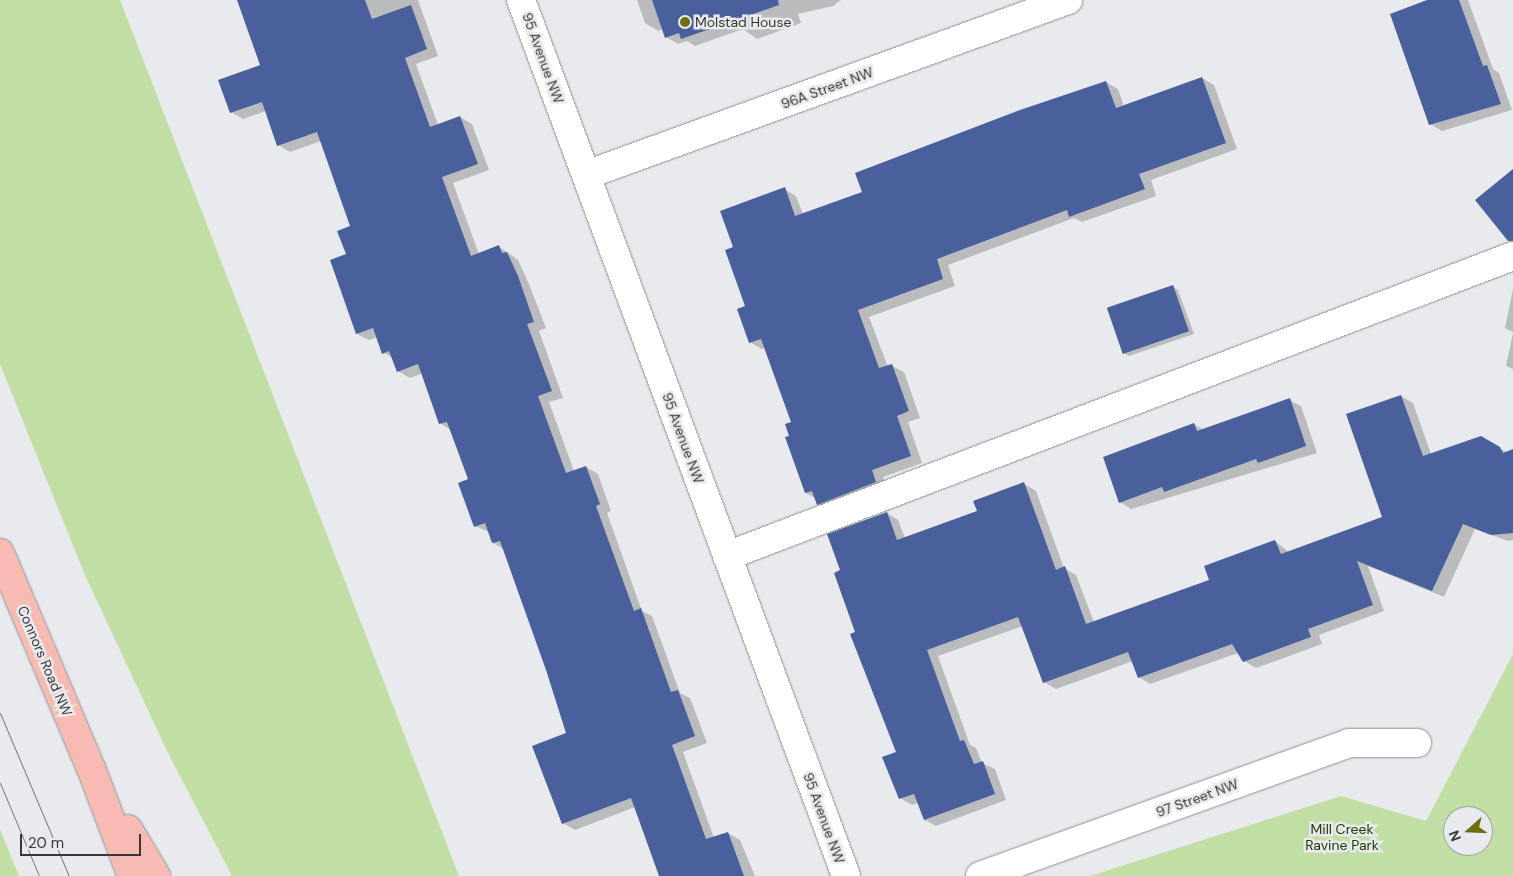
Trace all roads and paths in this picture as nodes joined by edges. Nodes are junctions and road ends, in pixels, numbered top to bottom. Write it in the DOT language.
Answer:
graph roads {
  1 [pos="522,0"];
  2 [pos="1068,0"];
  3 [pos="586,175"];
  4 [pos="1513,256"];
  5 [pos="0,553"];
  6 [pos="727,556"];
  7 [pos="1417,743"];
  8 [pos="91,768"];
  9 [pos="132,876"];
  10 [pos="156,876"];
  11 [pos="846,876"];
  12 [pos="980,876"];
  1 -- 3 [label="street, 95 Avenue NW"];
  2 -- 3 [label="street, 96A Street NW"];
  3 -- 6 [label="street, 95 Avenue NW"];
  4 -- 6 [label="street"];
  5 -- 8 [label="main road, Connors Road NW"];
  6 -- 11 [label="street, 95 Avenue NW"];
  7 -- 12 [label="street, 97 Street NW"];
  8 -- 9 [label="main road, Connors Road NW"];
  8 -- 10 [label="main road, Connors Road NW"];
}
